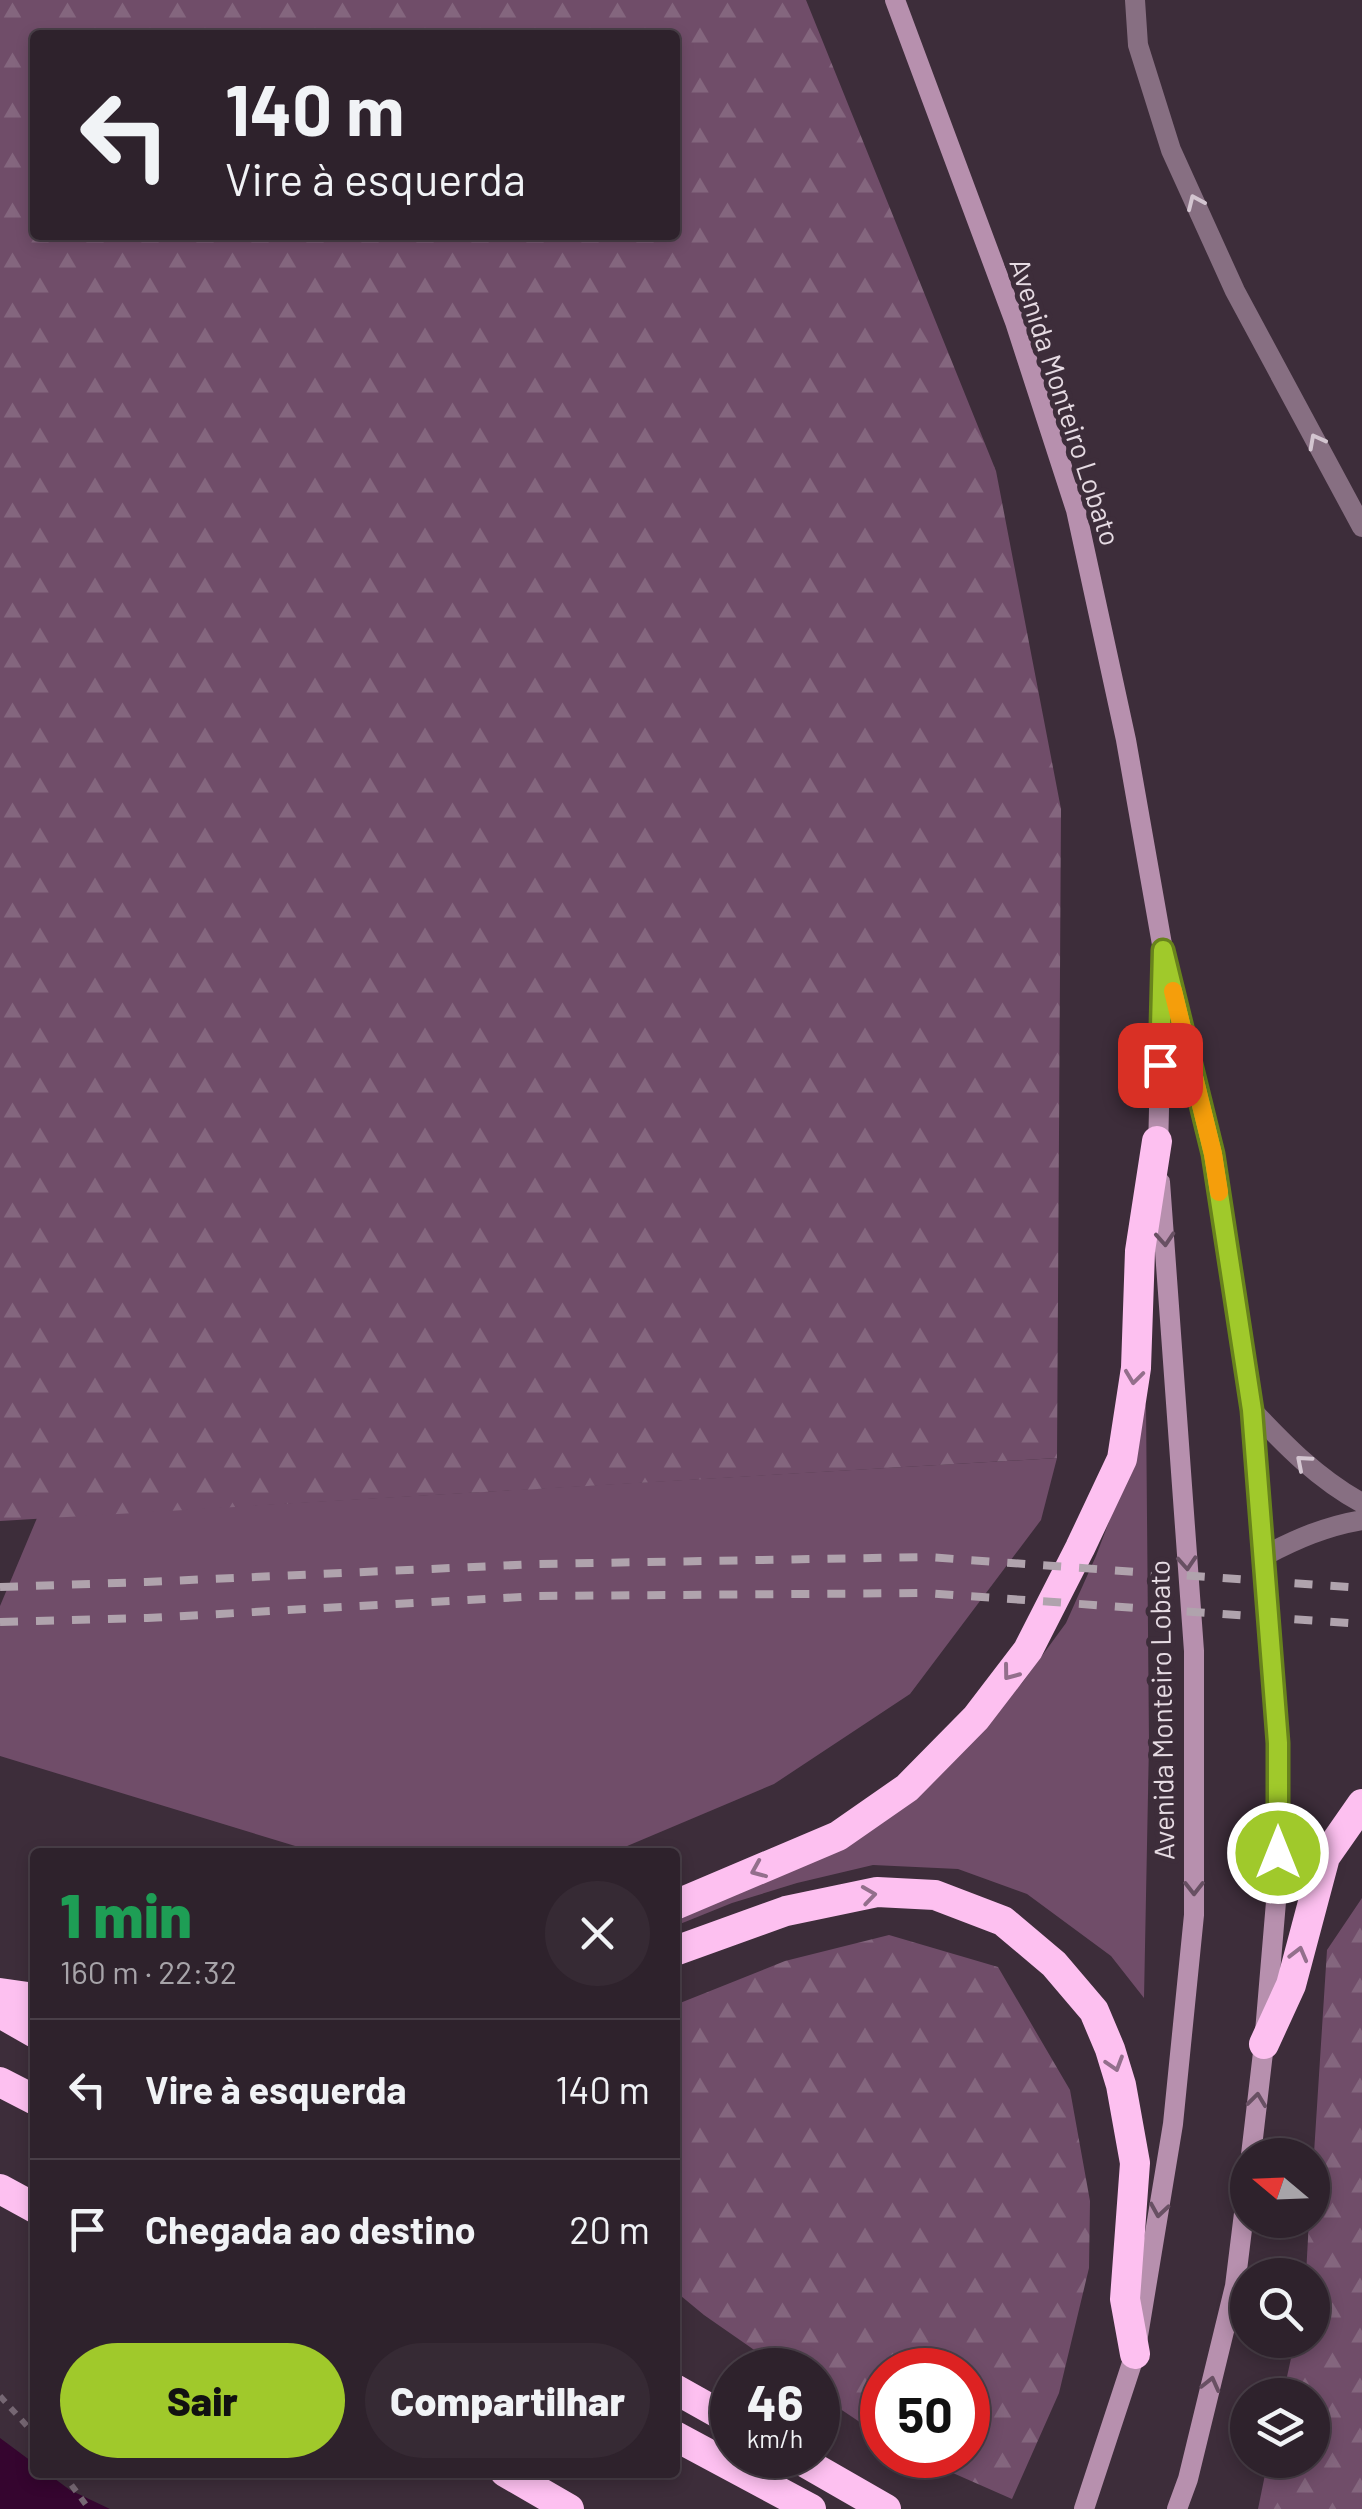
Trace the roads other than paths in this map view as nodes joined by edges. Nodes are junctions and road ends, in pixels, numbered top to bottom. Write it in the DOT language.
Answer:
graph roads {
  1 [pos="895,0"];
  2 [pos="1135,0"];
  3 [pos="1362,527"];
  4 [pos="1163,950"];
  5 [pos="1157,1141"];
  6 [pos="1252,1410"];
  7 [pos="1362,1503"];
  8 [pos="1362,1520"];
  9 [pos="1264,1556"];
  10 [pos="1362,1804"];
  11 [pos="680,1903"];
  12 [pos="680,1949"];
  13 [pos="0,1993"];
  14 [pos="30,1997"];
  15 [pos="0,2014"];
  16 [pos="30,2029"];
  17 [pos="1264,2044"];
  18 [pos="0,2082"];
  19 [pos="30,2097"];
  20 [pos="1252,2138"];
  21 [pos="0,2189"];
  22 [pos="30,2205"];
  23 [pos="1241,2238"];
  24 [pos="1135,2354"];
  25 [pos="680,2391"];
  26 [pos="710,2408"];
  27 [pos="680,2439"];
  28 [pos="515,2478"];
  29 [pos="832,2478"];
  30 [pos="570,2509"];
  31 [pos="810,2509"];
  32 [pos="886,2509"];
  33 [pos="1084,2509"];
  34 [pos="1177,2509"];
  1 -- 4 [label="main road, Avenida Monteiro Lobato"];
  3 -- 2 [label="lane, one-way"];
  4 -- 5 [label="main road, Avenida Monteiro Lobato"];
  4 -- 6 [label="main road, Avenida Monteiro Lobato"];
  5 -- 11 [label="highway, one-way"];
  5 -- 24 [label="main road, Avenida Monteiro Lobato, one-way"];
  7 -- 6 [label="lane, one-way"];
  6 -- 9 [label="main road, Avenida Monteiro Lobato"];
  8 -- 9 [label="lane"];
  9 -- 17 [label="main road, Avenida Monteiro Lobato"];
  17 -- 10 [label="highway, one-way"];
  12 -- 24 [label="highway, one-way"];
  13 -- 14 [label="highway"];
  15 -- 16 [label="highway"];
  20 -- 17 [label="main road, Avenida Monteiro Lobato, one-way"];
  18 -- 19 [label="highway"];
  21 -- 22 [label="highway"];
  34 -- 23 [label="main road, one-way"];
  24 -- 33 [label="main road, Avenida Monteiro Lobato"];
  25 -- 26 [label="highway"];
  27 -- 31 [label="highway"];
  28 -- 30 [label="highway"];
  29 -- 32 [label="highway"];
}
